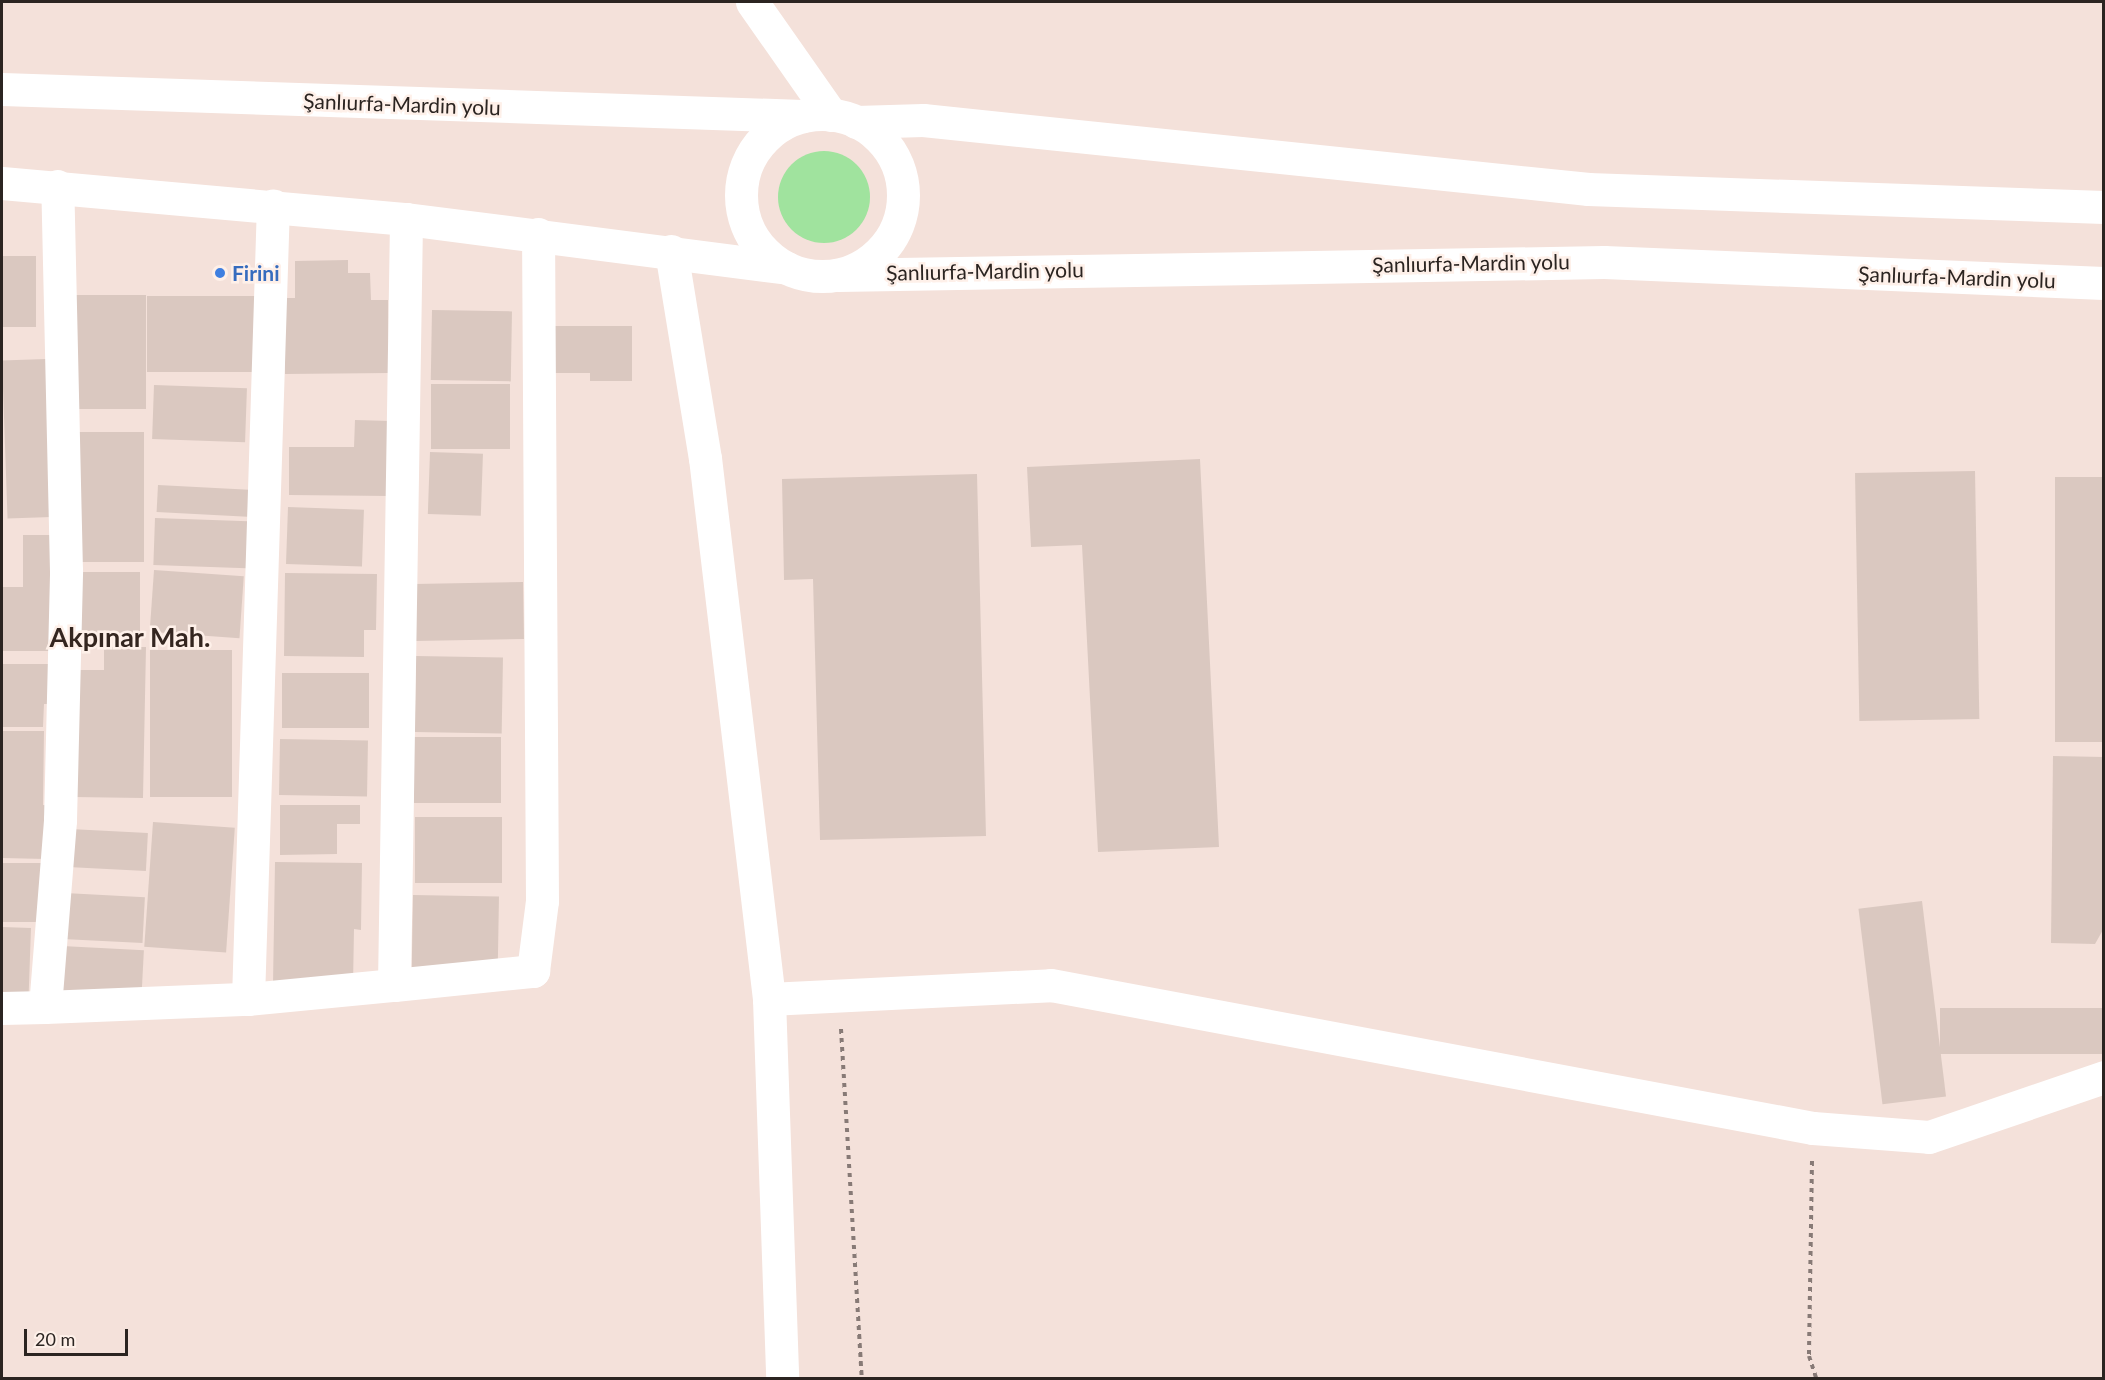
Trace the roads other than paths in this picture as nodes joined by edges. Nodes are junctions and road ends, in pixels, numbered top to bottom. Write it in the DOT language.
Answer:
graph roads {
  1 [pos="752,2"];
  2 [pos="2,89"];
  3 [pos="830,118"];
  4 [pos="2,183"];
  5 [pos="57,186"];
  6 [pos="273,204"];
  7 [pos="2103,207"];
  8 [pos="406,219"];
  9 [pos="538,234"];
  10 [pos="671,251"];
  11 [pos="786,268"];
  12 [pos="838,275"];
  13 [pos="2103,283"];
  14 [pos="394,986"];
  15 [pos="248,999"];
  16 [pos="769,999"];
  17 [pos="45,1007"];
  18 [pos="2,1008"];
  19 [pos="2103,1077"];
  20 [pos="782,1378"];
  1 -- 3 [label="main road"];
  2 -- 3 [label="main road, Şanlıurfa-Mardin yolu"];
  3 -- 7 [label="main road, Şanlıurfa-Mardin yolu"];
  3 -- 11 [label="main road"];
  3 -- 12 [label="main road"];
  4 -- 5 [label="main road"];
  5 -- 6 [label="main road"];
  5 -- 17 [label="main road"];
  6 -- 8 [label="main road"];
  6 -- 15 [label="main road"];
  8 -- 9 [label="main road"];
  8 -- 14 [label="main road"];
  9 -- 10 [label="main road"];
  9 -- 14 [label="main road"];
  10 -- 11 [label="main road"];
  10 -- 16 [label="main road"];
  11 -- 12 [label="main road"];
  12 -- 13 [label="main road, Şanlıurfa-Mardin yolu"];
  14 -- 15 [label="main road"];
  15 -- 17 [label="main road"];
  16 -- 19 [label="main road"];
  16 -- 20 [label="main road"];
  17 -- 18 [label="main road"];
}
